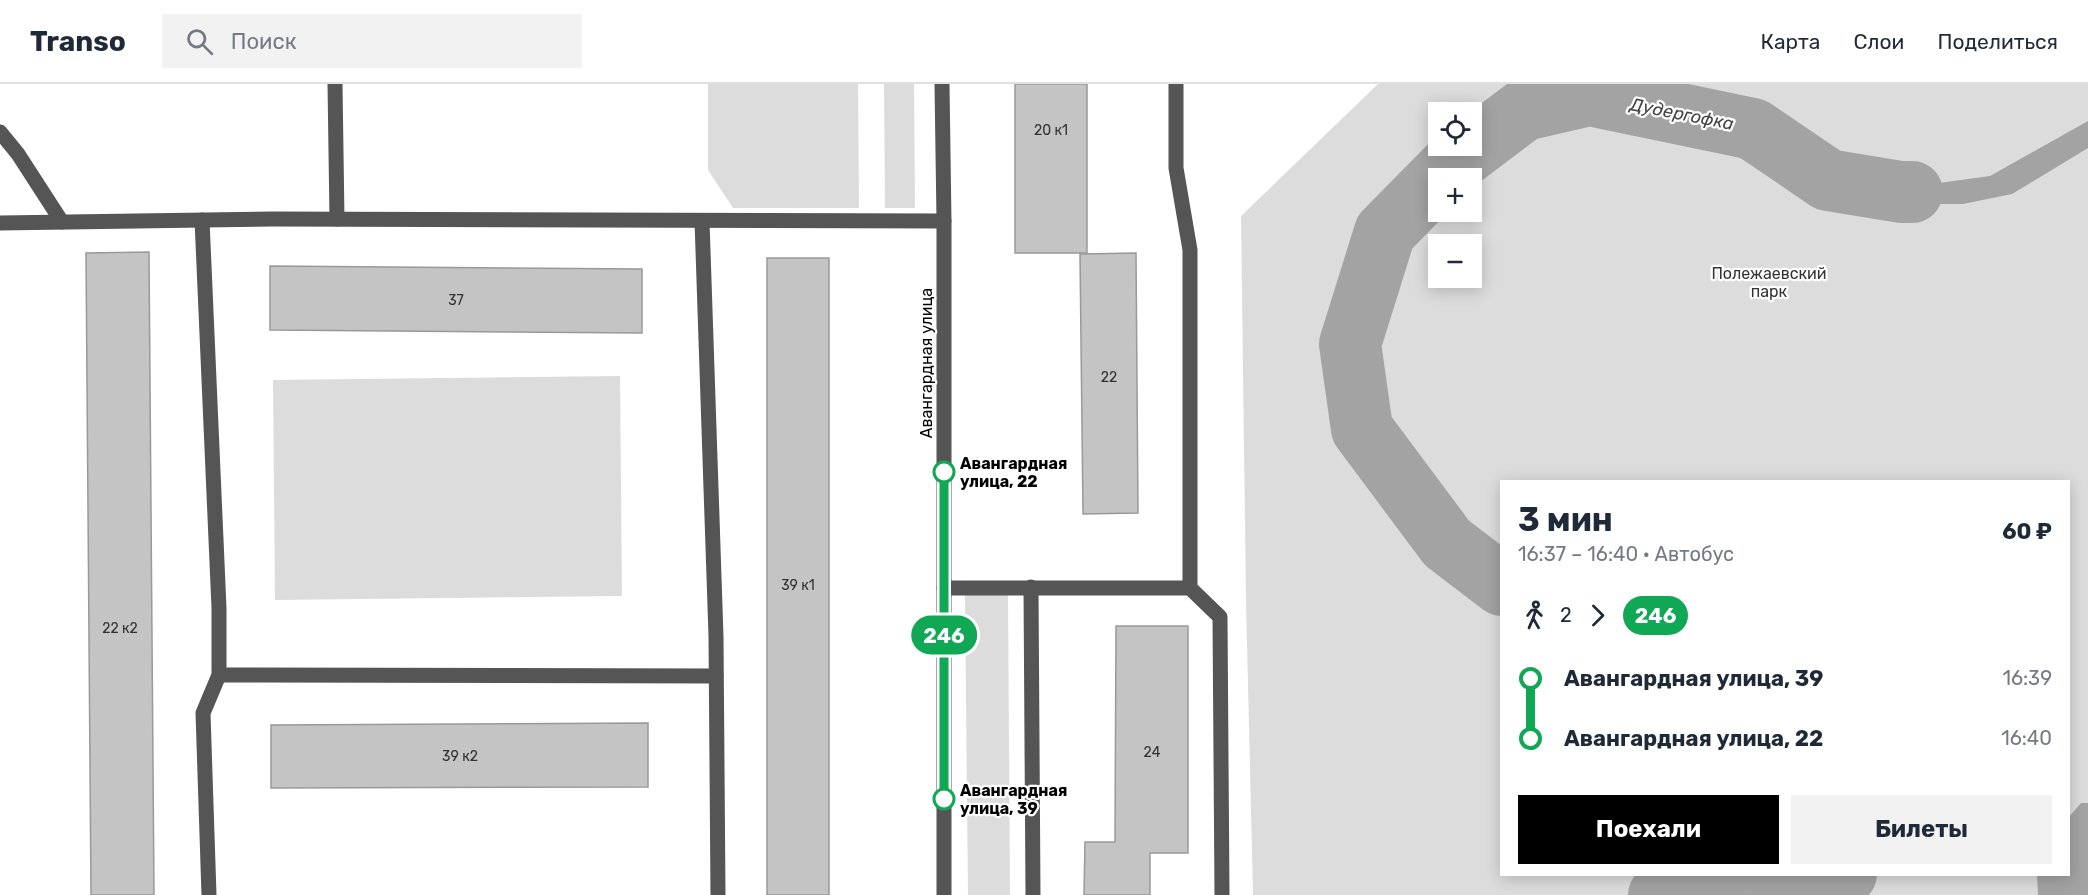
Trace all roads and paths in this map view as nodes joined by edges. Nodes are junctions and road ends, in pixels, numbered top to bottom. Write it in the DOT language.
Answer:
graph roads {
  1 [pos="335,84"];
  2 [pos="942,84"];
  3 [pos="1176,84"];
  4 [pos="0,132"];
  5 [pos="338,219"];
  6 [pos="202,220"];
  7 [pos="702,221"];
  8 [pos="944,221"];
  9 [pos="62,222"];
  10 [pos="0,223"];
  11 [pos="1031,587"];
  12 [pos="944,588"];
  13 [pos="1190,588"];
  14 [pos="219,675"];
  15 [pos="716,676"];
  16 [pos="209,895"];
  17 [pos="718,895"];
  18 [pos="944,895"];
  19 [pos="1032,895"];
  20 [pos="1222,895"];
  1 -- 5 [label="street"];
  2 -- 8 [label="street, Авангардная улица"];
  3 -- 13 [label="street"];
  4 -- 9 [label="street"];
  5 -- 6 [label="street"];
  5 -- 7 [label="street"];
  6 -- 9 [label="street"];
  6 -- 14 [label="street"];
  7 -- 8 [label="street"];
  7 -- 15 [label="street"];
  8 -- 12 [label="street, Авангардная улица"];
  9 -- 10 [label="street"];
  11 -- 12 [label="street"];
  11 -- 13 [label="street"];
  11 -- 19 [label="street"];
  12 -- 18 [label="street, Авангардная улица"];
  13 -- 20 [label="street"];
  14 -- 15 [label="street"];
  14 -- 16 [label="street"];
  15 -- 17 [label="street"];
}
